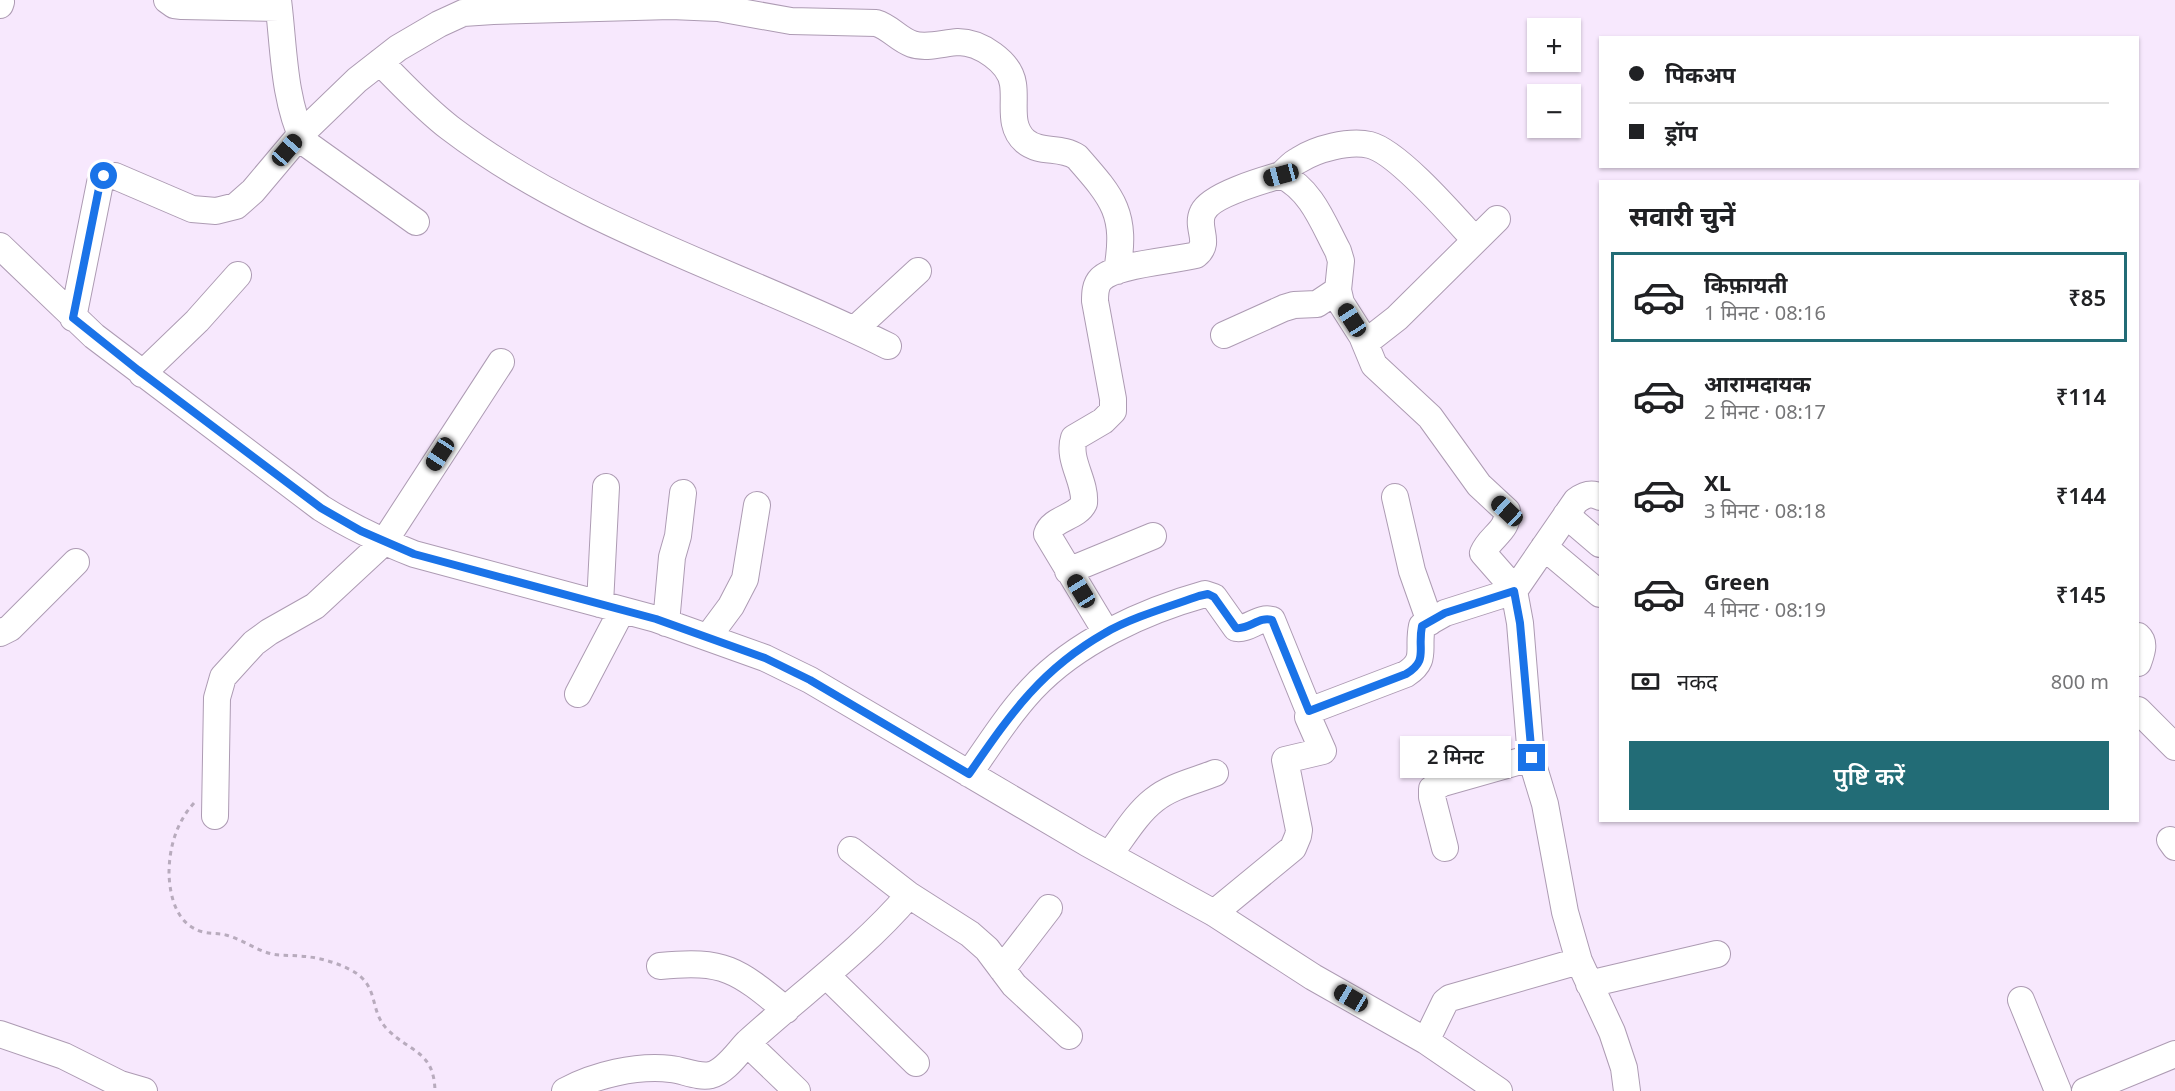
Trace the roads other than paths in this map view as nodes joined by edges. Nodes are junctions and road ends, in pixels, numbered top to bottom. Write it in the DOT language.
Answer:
graph roads {
  1 [pos="168,0"];
  2 [pos="278,4"];
  3 [pos="569,4"];
  4 [pos="380,62"];
  5 [pos="301,134"];
  6 [pos="1281,175"];
  7 [pos="1497,219"];
  8 [pos="416,222"];
  9 [pos="1475,240"];
  10 [pos="3,255"];
  11 [pos="918,271"];
  12 [pos="1117,271"];
  13 [pos="238,275"];
  14 [pos="1338,290"];
  15 [pos="73,318"];
  16 [pos="855,329"];
  17 [pos="1224,335"];
  18 [pos="1365,343"];
  19 [pos="888,346"];
  20 [pos="501,362"];
  21 [pos="142,374"];
  22 [pos="606,487"];
  23 [pos="683,493"];
  24 [pos="1395,497"];
  25 [pos="1599,497"];
  26 [pos="757,505"];
  27 [pos="1566,515"];
  28 [pos="1153,536"];
  29 [pos="384,542"];
  30 [pos="1599,543"];
  31 [pos="1544,547"];
  32 [pos="76,562"];
  33 [pos="1068,571"];
  34 [pos="1514,591"];
  35 [pos="1599,593"];
  36 [pos="611,607"];
  37 [pos="1430,622"];
  38 [pos="666,623"];
  39 [pos="1106,632"];
  40 [pos="0,633"];
  41 [pos="708,637"];
  42 [pos="2139,637"];
  43 [pos="2139,659"];
  44 [pos="578,694"];
  45 [pos="1309,711"];
  46 [pos="2139,711"];
  47 [pos="2175,747"];
  48 [pos="1532,758"];
  49 [pos="1215,773"];
  50 [pos="969,774"];
  51 [pos="215,816"];
  52 [pos="1445,848"];
  53 [pos="851,850"];
  54 [pos="1109,855"];
  55 [pos="909,895"];
  56 [pos="1049,908"];
  57 [pos="1214,913"];
  58 [pos="1717,954"];
  59 [pos="1579,961"];
  60 [pos="660,966"];
  61 [pos="1002,969"];
  62 [pos="826,975"];
  63 [pos="1589,984"];
  64 [pos="2021,1000"];
  65 [pos="786,1010"];
  66 [pos="0,1034"];
  67 [pos="1069,1036"];
  68 [pos="1426,1041"];
  69 [pos="747,1043"];
  70 [pos="2175,1054"];
  71 [pos="916,1063"];
  72 [pos="144,1091"];
  73 [pos="565,1091"];
  74 [pos="797,1091"];
  75 [pos="1499,1091"];
  76 [pos="1627,1091"];
  77 [pos="2058,1091"];
  78 [pos="2085,1091"];
  1 -- 2 [label="street"];
  2 -- 5 [label="street"];
  3 -- 4 [label="street"];
  3 -- 12 [label="street"];
  4 -- 5 [label="street"];
  4 -- 16 [label="street"];
  5 -- 8 [label="street"];
  5 -- 15 [label="street"];
  6 -- 9 [label="street"];
  6 -- 12 [label="street"];
  6 -- 14 [label="street"];
  7 -- 9 [label="street"];
  9 -- 18 [label="street"];
  10 -- 15 [label="street"];
  11 -- 16 [label="street"];
  12 -- 33 [label="street"];
  13 -- 21 [label="street"];
  14 -- 17 [label="street"];
  14 -- 18 [label="street"];
  15 -- 21 [label="street"];
  16 -- 19 [label="street"];
  18 -- 34 [label="street"];
  20 -- 29 [label="street"];
  21 -- 29 [label="street"];
  22 -- 36 [label="street"];
  23 -- 38 [label="street"];
  24 -- 37 [label="street"];
  25 -- 27 [label="street"];
  26 -- 41 [label="street"];
  27 -- 30 [label="street"];
  27 -- 31 [label="street"];
  28 -- 33 [label="street"];
  29 -- 36 [label="street"];
  29 -- 51 [label="street"];
  31 -- 34 [label="street"];
  31 -- 35 [label="street"];
  32 -- 40 [label="street"];
  33 -- 39 [label="street"];
  34 -- 37 [label="street"];
  34 -- 48 [label="street"];
  36 -- 38 [label="street"];
  36 -- 44 [label="street"];
  37 -- 45 [label="street"];
  38 -- 41 [label="street"];
  39 -- 45 [label="street"];
  39 -- 50 [label="street"];
  41 -- 50 [label="street"];
  42 -- 43 [label="street"];
  45 -- 57 [label="street"];
  46 -- 47 [label="street"];
  48 -- 52 [label="street"];
  48 -- 59 [label="street"];
  49 -- 54 [label="street"];
  50 -- 54 [label="street"];
  53 -- 55 [label="street"];
  54 -- 57 [label="street"];
  55 -- 61 [label="street"];
  55 -- 62 [label="street"];
  56 -- 61 [label="street"];
  57 -- 68 [label="street"];
  58 -- 63 [label="street"];
  59 -- 63 [label="street"];
  59 -- 68 [label="street"];
  60 -- 65 [label="street"];
  61 -- 67 [label="street"];
  62 -- 65 [label="street"];
  62 -- 71 [label="street"];
  63 -- 76 [label="street"];
  64 -- 77 [label="street"];
  65 -- 69 [label="street"];
  66 -- 72 [label="street"];
  68 -- 75 [label="street"];
  69 -- 73 [label="street"];
  69 -- 74 [label="street"];
  70 -- 78 [label="street"];
}
